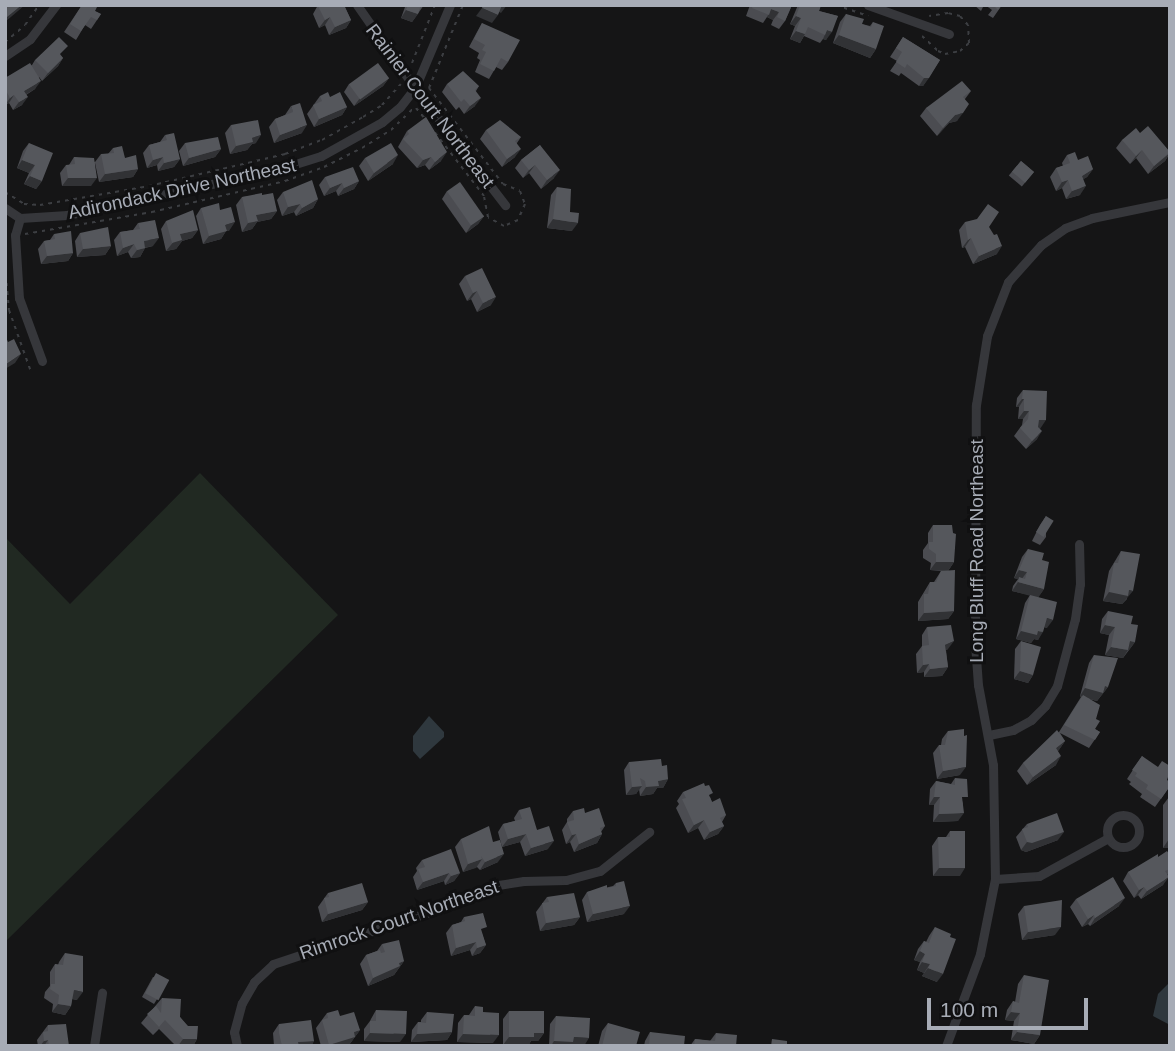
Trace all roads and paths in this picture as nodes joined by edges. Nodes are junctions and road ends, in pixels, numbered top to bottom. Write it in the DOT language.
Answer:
graph roads {
  1 [pos="39,5"];
  2 [pos="55,5"];
  3 [pos="357,5"];
  4 [pos="435,5"];
  5 [pos="450,5"];
  6 [pos="463,5"];
  7 [pos="868,5"];
  8 [pos="949,34"];
  9 [pos="5,42"];
  10 [pos="5,56"];
  11 [pos="412,63"];
  12 [pos="402,83"];
  13 [pos="415,88"];
  14 [pos="427,92"];
  15 [pos="5,192"];
  16 [pos="1170,202"];
  17 [pos="506,205"];
  18 [pos="5,208"];
  19 [pos="20,218"];
  20 [pos="5,266"];
  21 [pos="42,361"];
  22 [pos="30,369"];
  23 [pos="1079,544"];
  24 [pos="989,735"];
  25 [pos="649,832"];
  26 [pos="1108,838"];
  27 [pos="995,879"];
  28 [pos="102,993"];
  29 [pos="94,1046"];
  30 [pos="237,1046"];
  31 [pos="946,1046"];
  1 -- 9 [label="path"];
  2 -- 10 [label="street"];
  3 -- 13 [label="street, Rainier Court Northeast"];
  4 -- 11 [label="path"];
  5 -- 13 [label="street, Adirondack Drive Northeast"];
  6 -- 14 [label="path"];
  7 -- 8 [label="street"];
  12 -- 15 [label="path"];
  13 -- 17 [label="street, Rainier Court Northeast"];
  13 -- 19 [label="street, Adirondack Drive Northeast"];
  16 -- 24 [label="street, Long Bluff Road Northeast"];
  18 -- 19 [label="street"];
  19 -- 21 [label="street"];
  20 -- 22 [label="path"];
  23 -- 24 [label="street"];
  24 -- 27 [label="street, Long Bluff Road Northeast"];
  25 -- 30 [label="street, Rimrock Court Northeast"];
  26 -- 27 [label="street"];
  27 -- 31 [label="street, Long Bluff Road Northeast"];
  28 -- 29 [label="street"];
}
